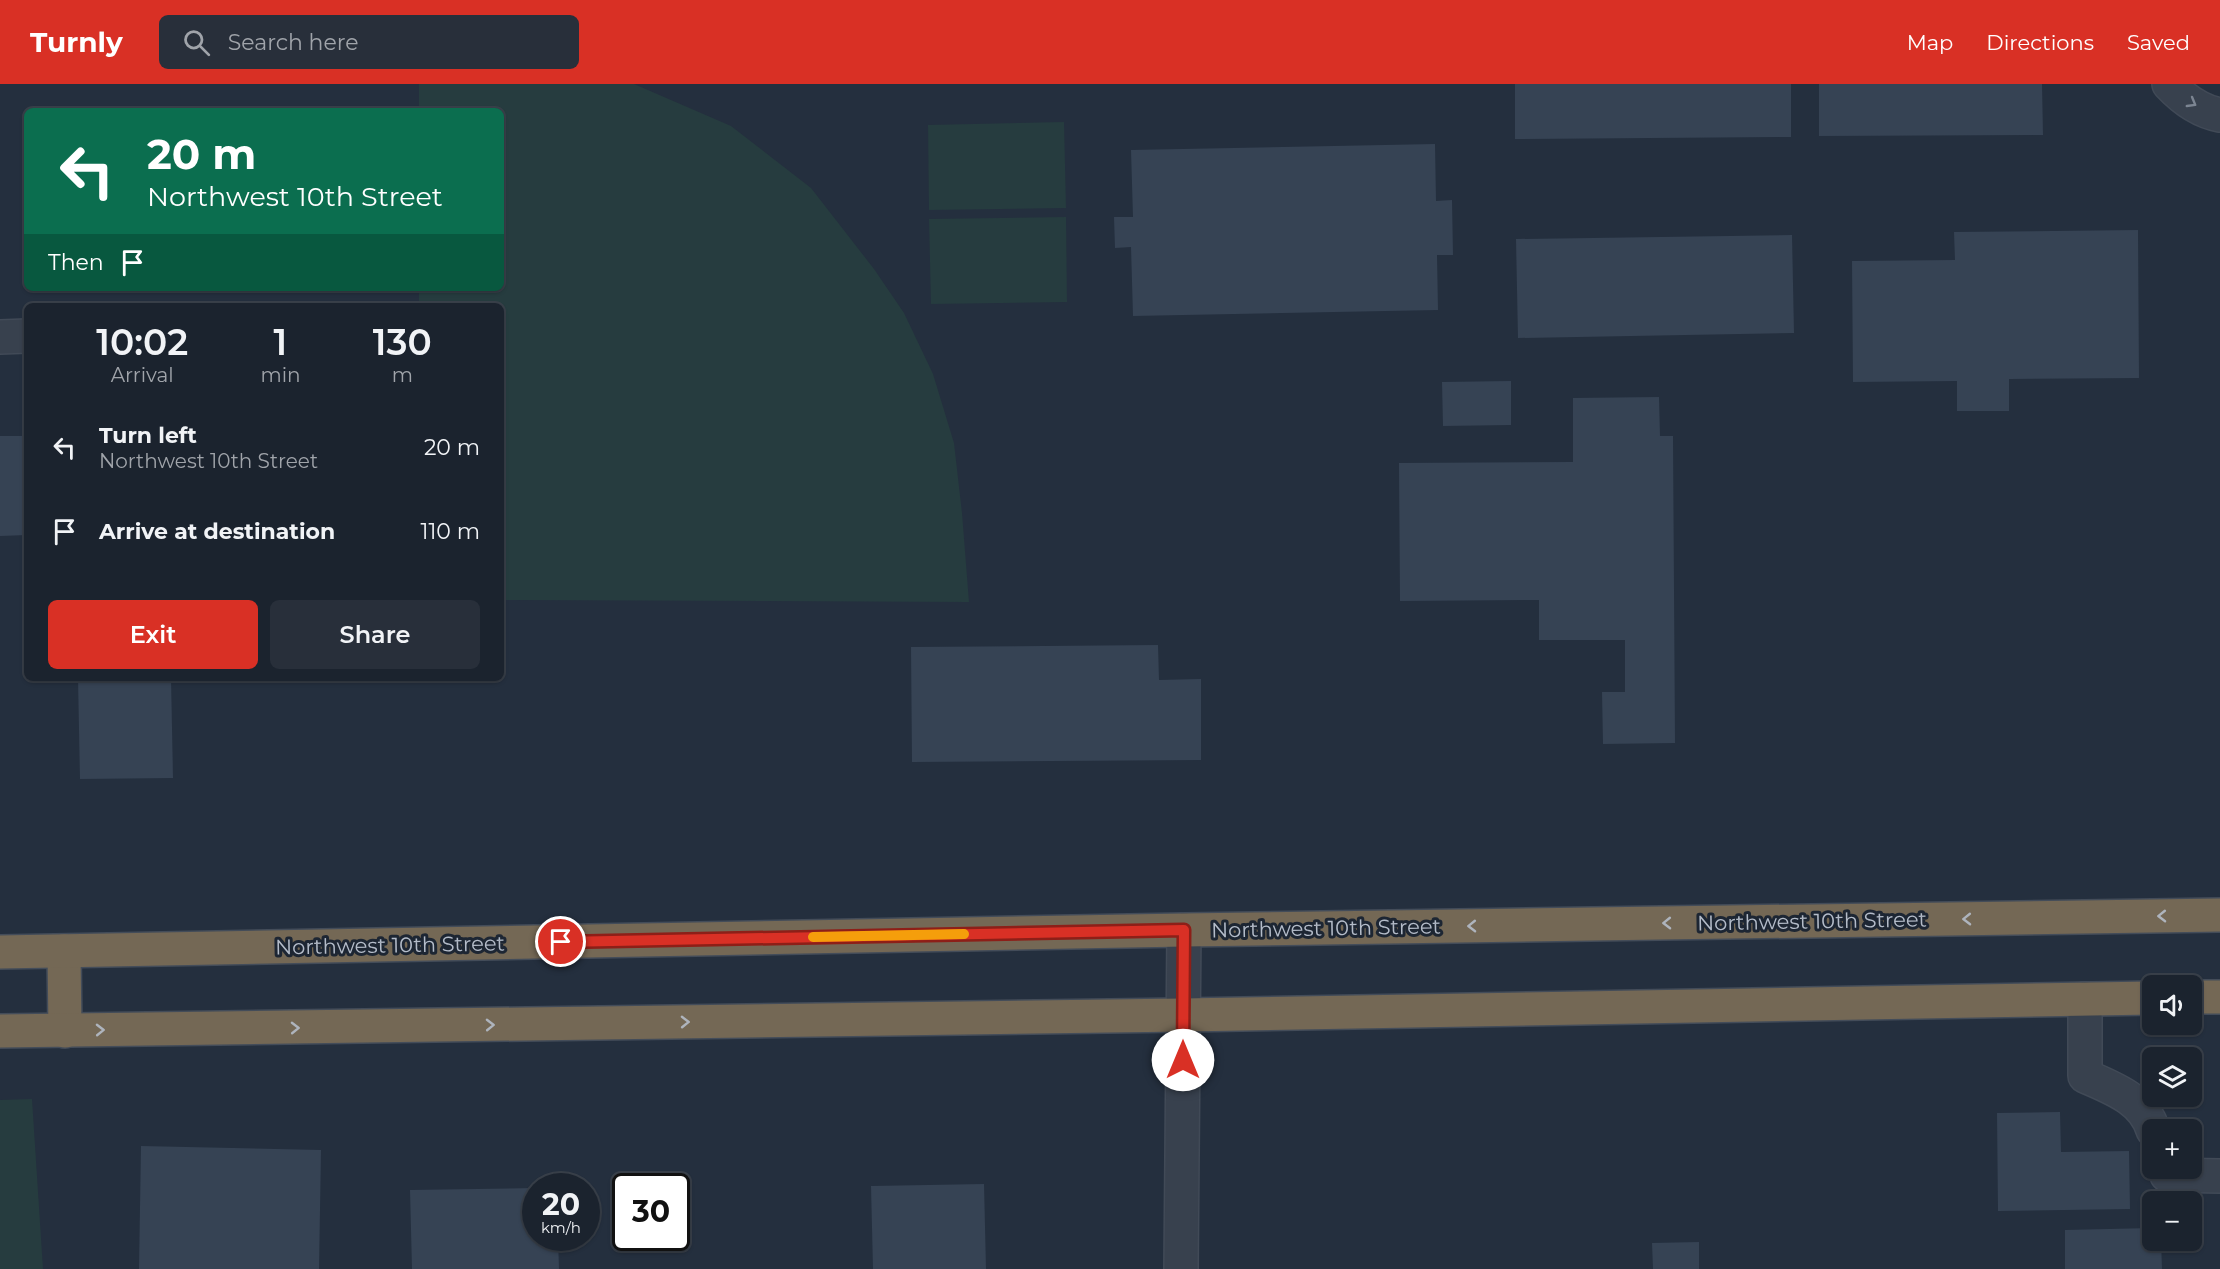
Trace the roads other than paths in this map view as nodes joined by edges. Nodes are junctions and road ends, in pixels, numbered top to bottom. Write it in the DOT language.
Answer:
graph roads {
  1 [pos="2169,84"];
  2 [pos="2220,115"];
  3 [pos="0,336"];
  4 [pos="24,336"];
  5 [pos="2220,915"];
  6 [pos="1184,930"];
  7 [pos="64,951"];
  8 [pos="0,952"];
  9 [pos="2202,997"];
  10 [pos="2220,997"];
  11 [pos="2142,998"];
  12 [pos="2085,999"];
  13 [pos="1183,1016"];
  14 [pos="65,1030"];
  15 [pos="0,1031"];
  16 [pos="2150,1119"];
  17 [pos="2202,1176"];
  18 [pos="2220,1176"];
  19 [pos="1181,1269"];
  1 -- 2 [label="street, one-way"];
  3 -- 4 [label="street"];
  5 -- 6 [label="highway, Northwest 10th Street, one-way"];
  6 -- 7 [label="highway, Northwest 10th Street"];
  6 -- 13 [label="street"];
  7 -- 8 [label="highway, Northwest 10th Street"];
  7 -- 14 [label="highway"];
  9 -- 10 [label="highway"];
  11 -- 12 [label="highway"];
  12 -- 13 [label="highway"];
  12 -- 16 [label="street"];
  14 -- 13 [label="highway, one-way"];
  13 -- 19 [label="street"];
  14 -- 15 [label="highway"];
  17 -- 18 [label="street"];
}
